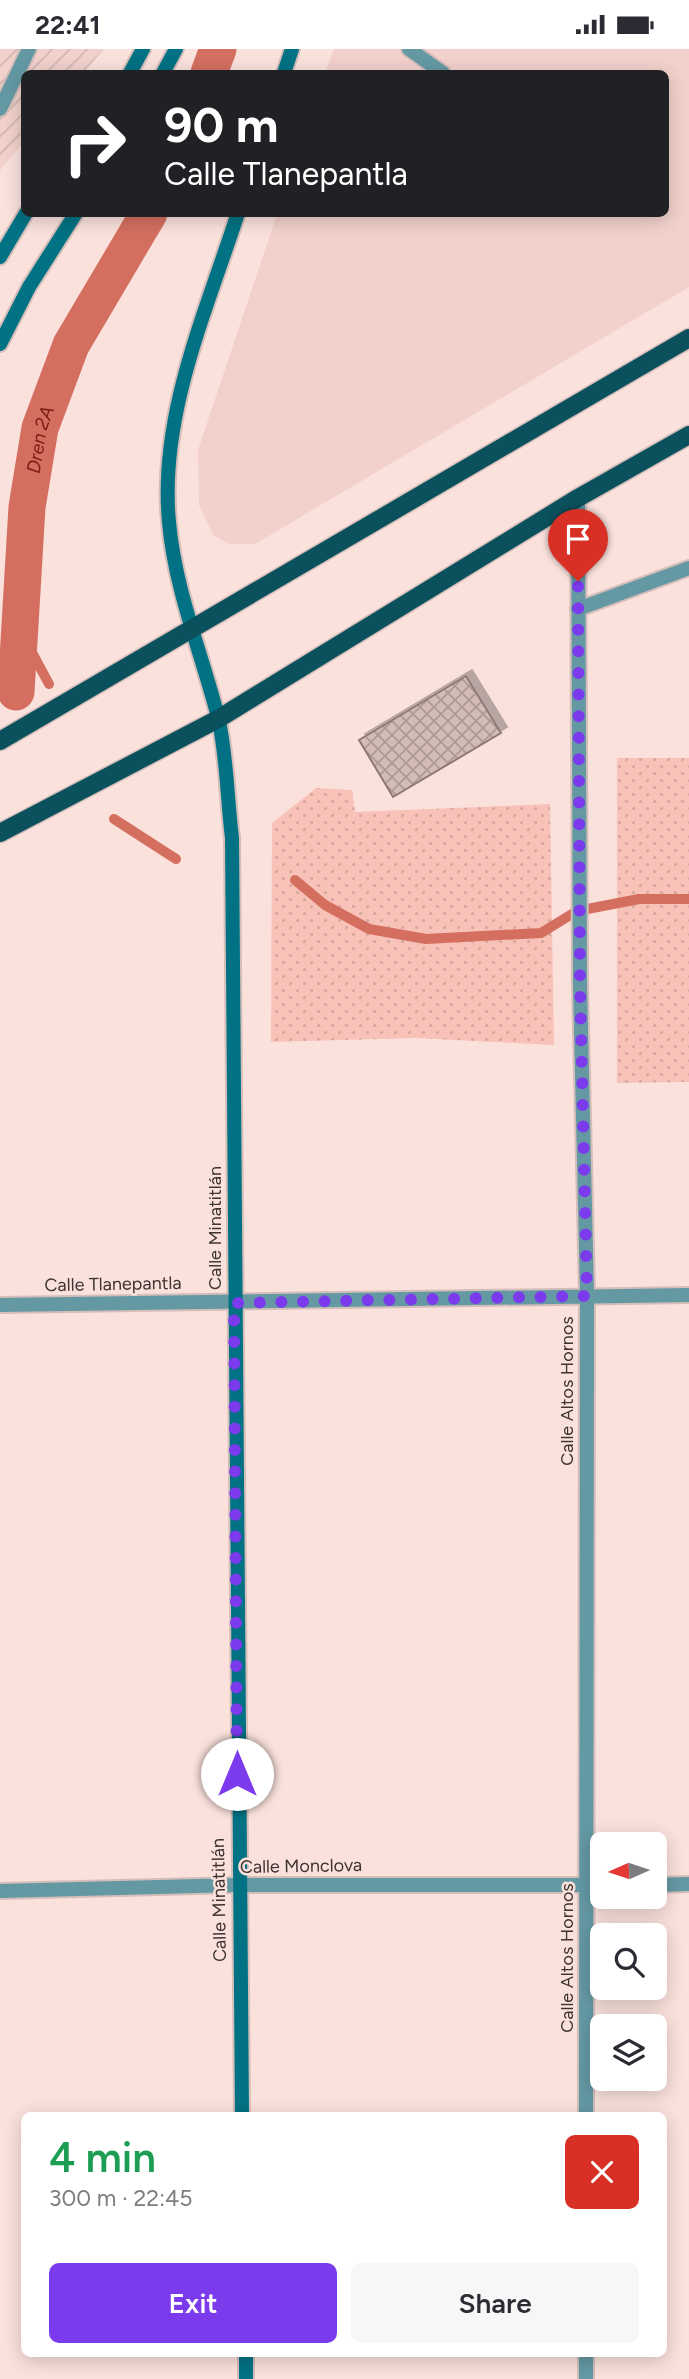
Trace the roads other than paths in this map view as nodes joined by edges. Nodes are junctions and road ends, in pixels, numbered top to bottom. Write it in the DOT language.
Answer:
graph roads {
  1 [pos="29,49"];
  2 [pos="143,49"];
  3 [pos="176,49"];
  4 [pos="292,49"];
  5 [pos="410,49"];
  6 [pos="132,70"];
  7 [pos="165,70"];
  8 [pos="285,70"];
  9 [pos="439,70"];
  10 [pos="0,110"];
  11 [pos="24,217"];
  12 [pos="73,217"];
  13 [pos="237,217"];
  14 [pos="0,257"];
  15 [pos="689,338"];
  16 [pos="0,344"];
  17 [pos="689,435"];
  18 [pos="578,498"];
  19 [pos="689,568"];
  20 [pos="578,608"];
  21 [pos="192,631"];
  22 [pos="218,719"];
  23 [pos="0,741"];
  24 [pos="0,833"];
  25 [pos="689,1295"];
  26 [pos="587,1296"];
  27 [pos="234,1303"];
  28 [pos="0,1305"];
  29 [pos="593,1832"];
  30 [pos="689,1884"];
  31 [pos="238,1885"];
  32 [pos="590,1885"];
  33 [pos="667,1885"];
  34 [pos="0,1891"];
  35 [pos="593,1909"];
  36 [pos="242,2112"];
  37 [pos="586,2112"];
  38 [pos="246,2357"];
  39 [pos="586,2357"];
  40 [pos="246,2379"];
  41 [pos="586,2379"];
  1 -- 10 [label="street"];
  2 -- 6 [label="main road"];
  3 -- 7 [label="main road"];
  4 -- 8 [label="main road"];
  5 -- 9 [label="street"];
  11 -- 14 [label="main road"];
  12 -- 16 [label="main road"];
  13 -- 21 [label="main road, Calle Minatitlán"];
  15 -- 21 [label="main road"];
  17 -- 18 [label="main road"];
  18 -- 20 [label="street, Calle Altos Hornos"];
  18 -- 22 [label="main road"];
  19 -- 20 [label="street"];
  20 -- 26 [label="street, Calle Altos Hornos"];
  21 -- 22 [label="main road, Calle Minatitlán"];
  21 -- 23 [label="main road"];
  22 -- 24 [label="main road"];
  22 -- 27 [label="main road, Calle Minatitlán"];
  25 -- 26 [label="street, Calle Tlanepantla"];
  26 -- 27 [label="street, Calle Tlanepantla"];
  26 -- 29 [label="street, Calle Altos Hornos"];
  27 -- 28 [label="street, Calle Tlanepantla"];
  27 -- 31 [label="main road, Calle Minatitlán"];
  30 -- 33 [label="street"];
  31 -- 32 [label="street, Calle Monclova"];
  31 -- 34 [label="street, Calle Monclova"];
  31 -- 36 [label="main road, Calle Minatitlán"];
  35 -- 37 [label="street, Calle Altos Hornos"];
  38 -- 40 [label="main road"];
  39 -- 41 [label="street"];
}
